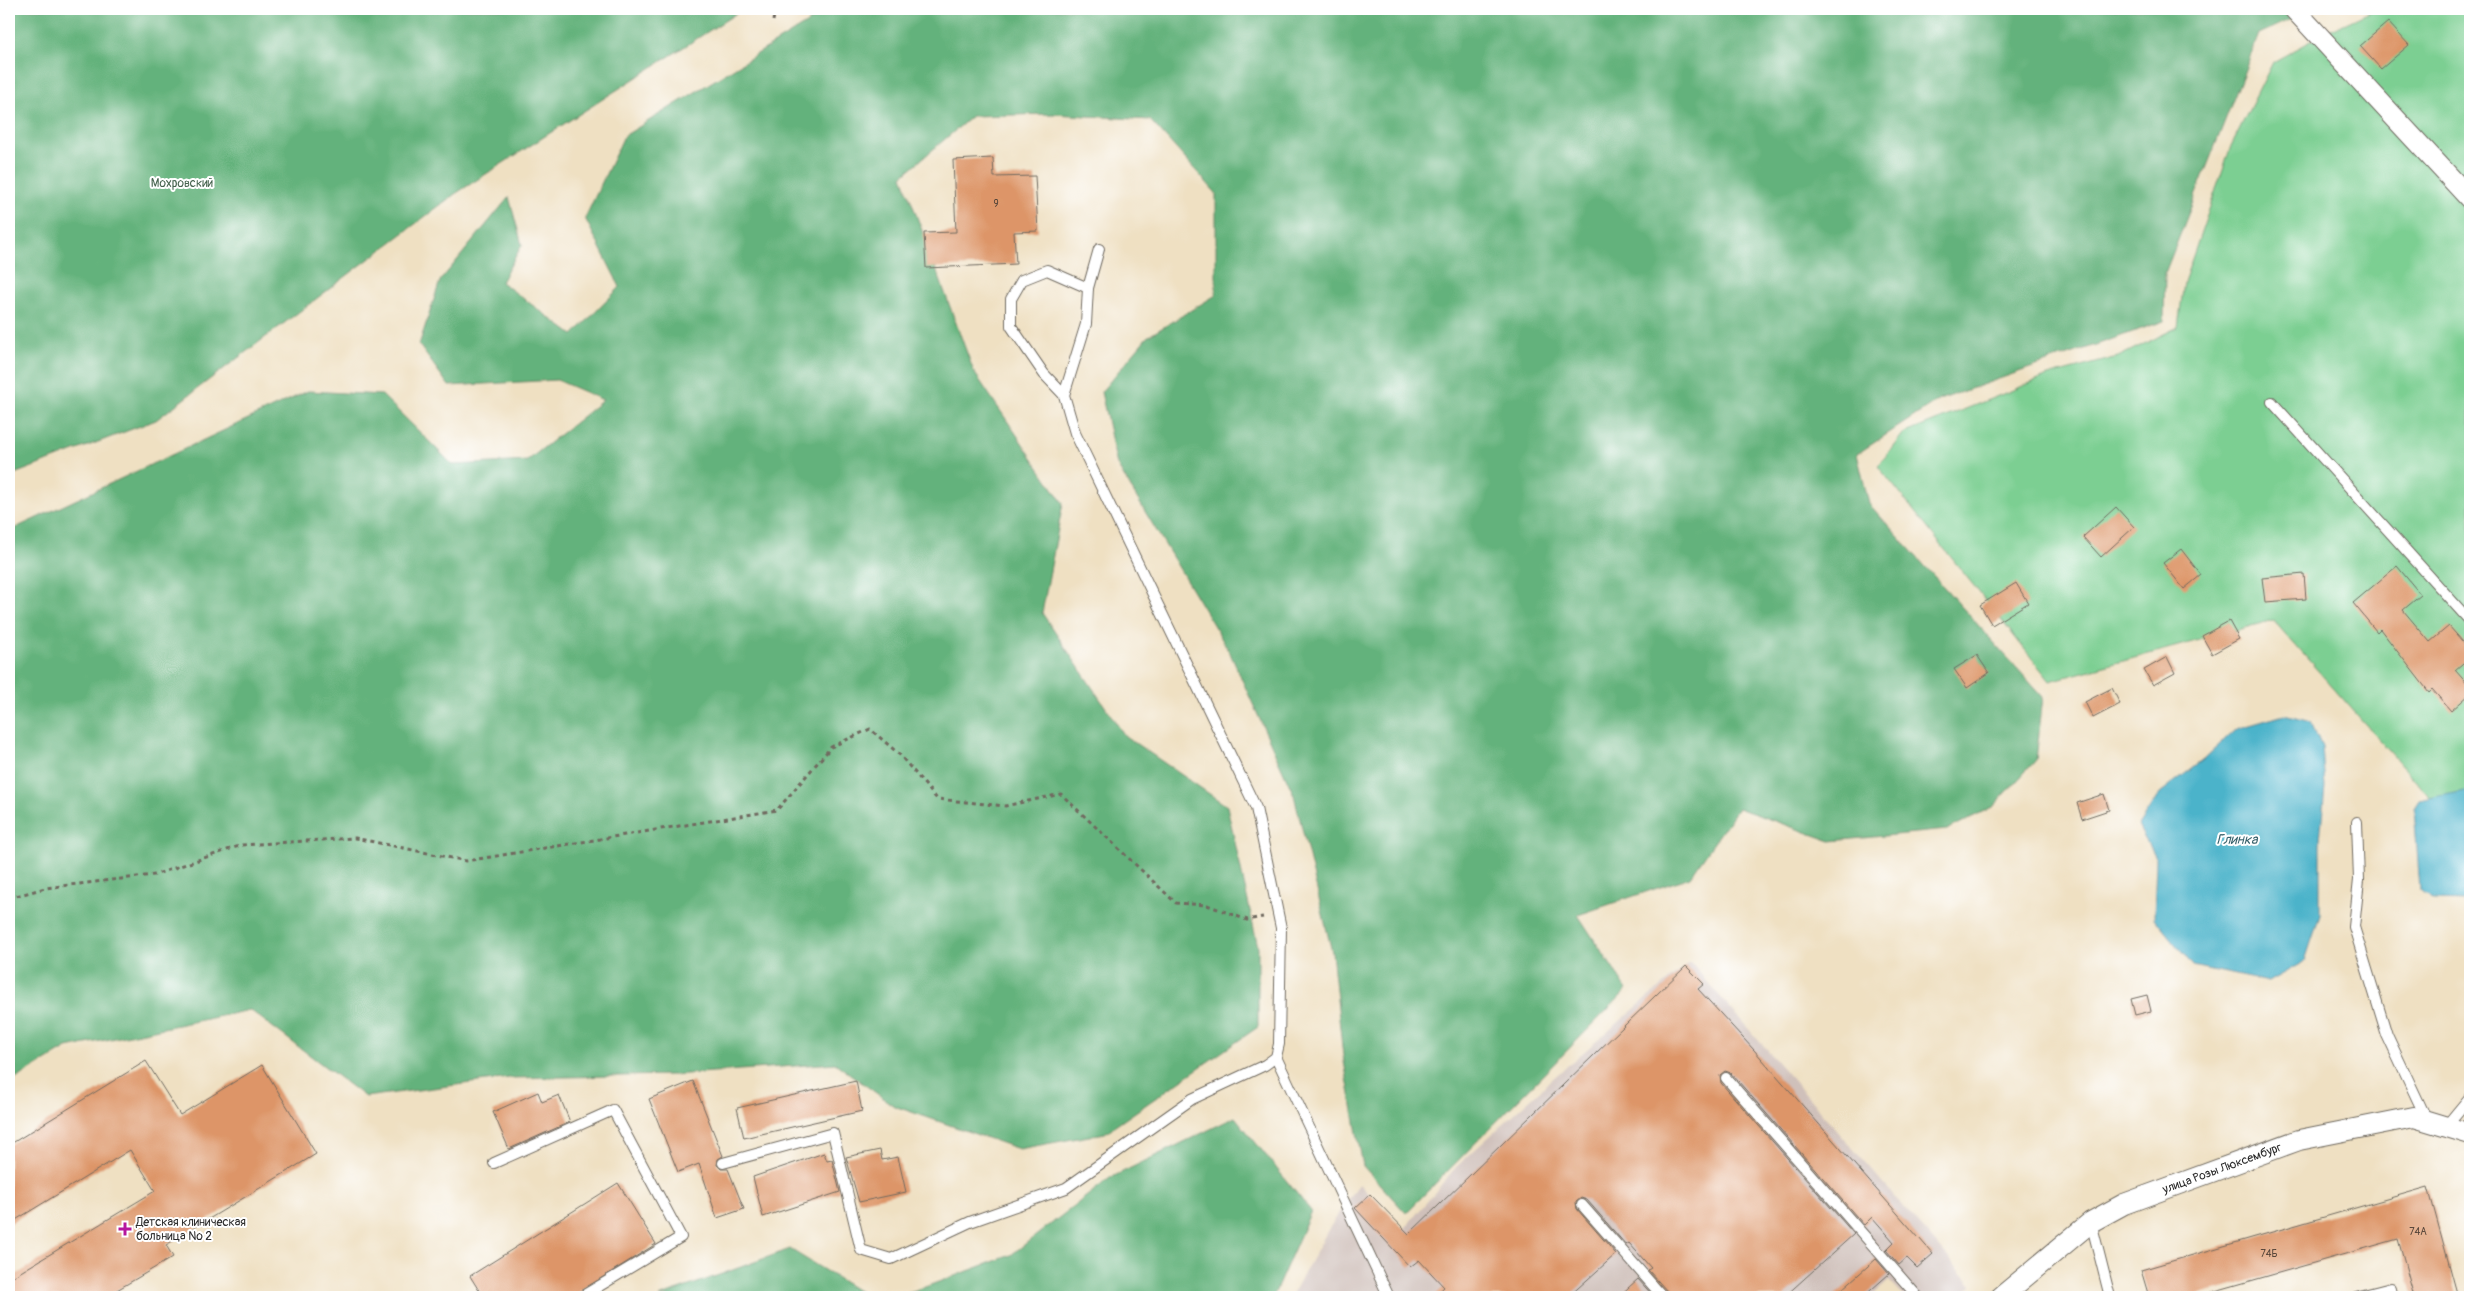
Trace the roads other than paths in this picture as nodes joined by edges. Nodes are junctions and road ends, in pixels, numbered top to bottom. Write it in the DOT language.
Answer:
graph roads {
  1 [pos="2294,9"];
  2 [pos="2470,199"];
  3 [pos="1099,249"];
  4 [pos="1088,288"];
  5 [pos="1064,395"];
  6 [pos="2272,402"];
  7 [pos="2470,621"];
  8 [pos="2357,822"];
  9 [pos="1276,1057"];
  10 [pos="1726,1078"];
  11 [pos="2470,1097"];
  12 [pos="2436,1124"];
  13 [pos="2470,1134"];
  14 [pos="494,1163"];
  15 [pos="723,1163"];
  16 [pos="1582,1205"];
  17 [pos="2091,1222"];
  18 [pos="581,1297"];
  19 [pos="1389,1297"];
  20 [pos="1663,1297"];
  21 [pos="1918,1297"];
  22 [pos="2001,1297"];
  23 [pos="2110,1297"];
  24 [pos="2356,1297"];
  25 [pos="2393,1297"];
  1 -- 2 [label="street"];
  3 -- 4 [label="lane"];
  4 -- 5 [label="lane"];
  4 -- 5 [label="lane"];
  5 -- 9 [label="lane"];
  6 -- 7 [label="lane"];
  8 -- 12 [label="lane"];
  9 -- 15 [label="lane"];
  9 -- 19 [label="lane"];
  10 -- 21 [label="lane"];
  11 -- 12 [label="lane"];
  12 -- 13 [label="street, улица Розы Люксембург"];
  12 -- 17 [label="street, улица Розы Люксембург"];
  14 -- 18 [label="lane"];
  16 -- 20 [label="lane"];
  17 -- 22 [label="street, улица Розы Люксембург"];
  17 -- 23 [label="lane"];
  24 -- 25 [label="lane"];
}
